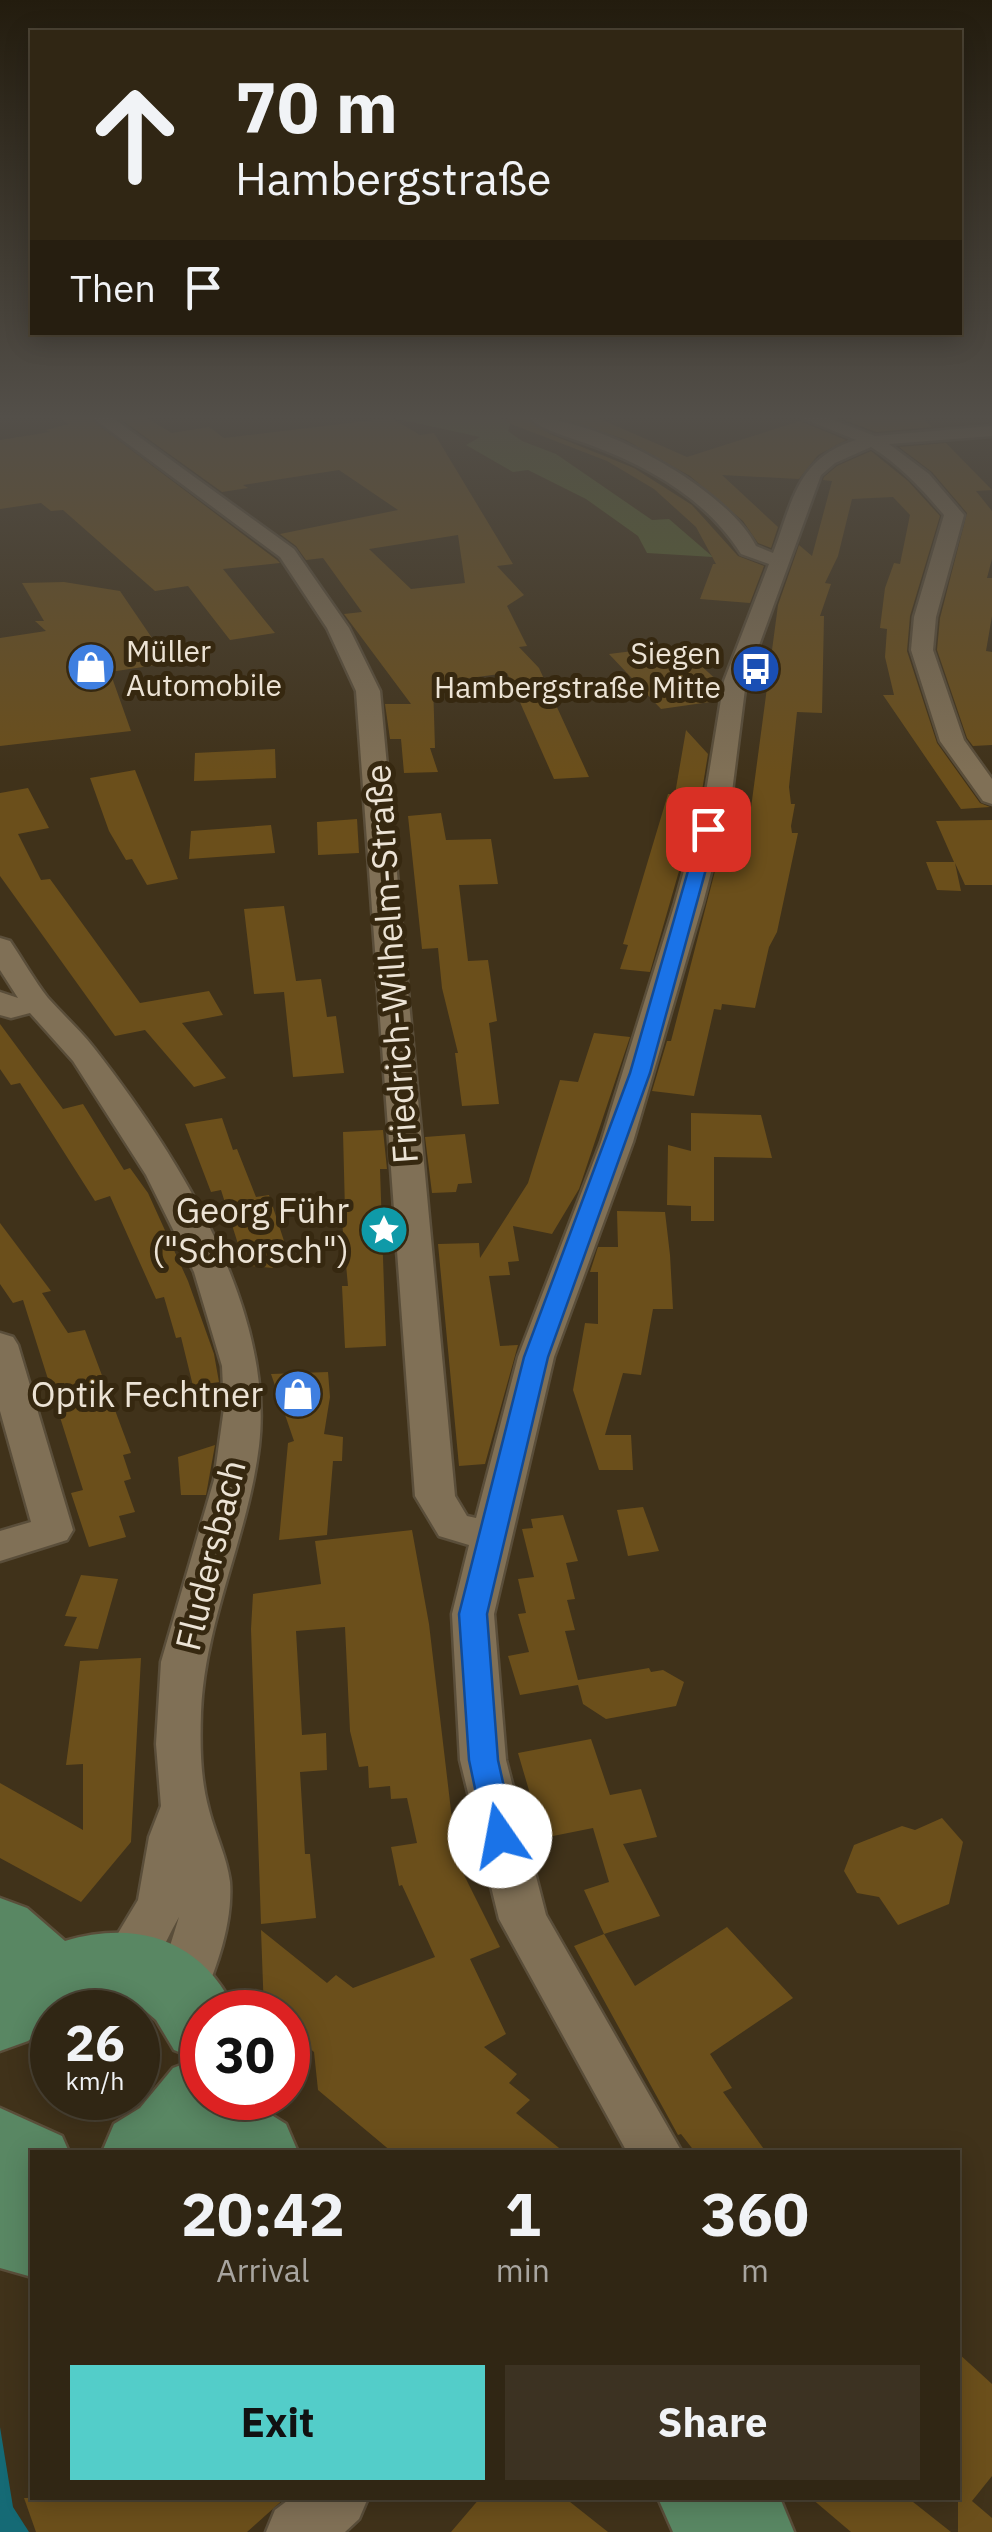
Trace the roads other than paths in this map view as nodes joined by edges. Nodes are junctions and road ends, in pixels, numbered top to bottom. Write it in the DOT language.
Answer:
graph roads {
  1 [pos="265,536"];
  2 [pos="741,536"];
  3 [pos="790,536"];
  4 [pos="948,536"];
  5 [pos="782,560"];
  6 [pos="992,796"];
  7 [pos="0,947"];
  8 [pos="16,1009"];
  9 [pos="0,1346"];
  10 [pos="490,1537"];
  11 [pos="0,1546"];
  12 [pos="93,1984"];
  13 [pos="0,2147"];
  14 [pos="654,2150"];
  15 [pos="30,2163"];
  16 [pos="0,2226"];
  17 [pos="30,2234"];
  18 [pos="336,2500"];
  19 [pos="708,2500"];
  20 [pos="297,2532"];
  21 [pos="746,2532"];
  1 -- 10 [label="street, Friedrich-Wilhelm-Straße"];
  2 -- 5 [label="street"];
  3 -- 5 [label="street"];
  4 -- 6 [label="street"];
  5 -- 10 [label="street"];
  7 -- 8 [label="street, Fludersbach"];
  8 -- 12 [label="street, Fludersbach"];
  9 -- 11 [label="street"];
  10 -- 14 [label="street"];
  13 -- 15 [label="main road"];
  16 -- 17 [label="main road"];
  18 -- 20 [label="street"];
  19 -- 21 [label="main road"];
}
